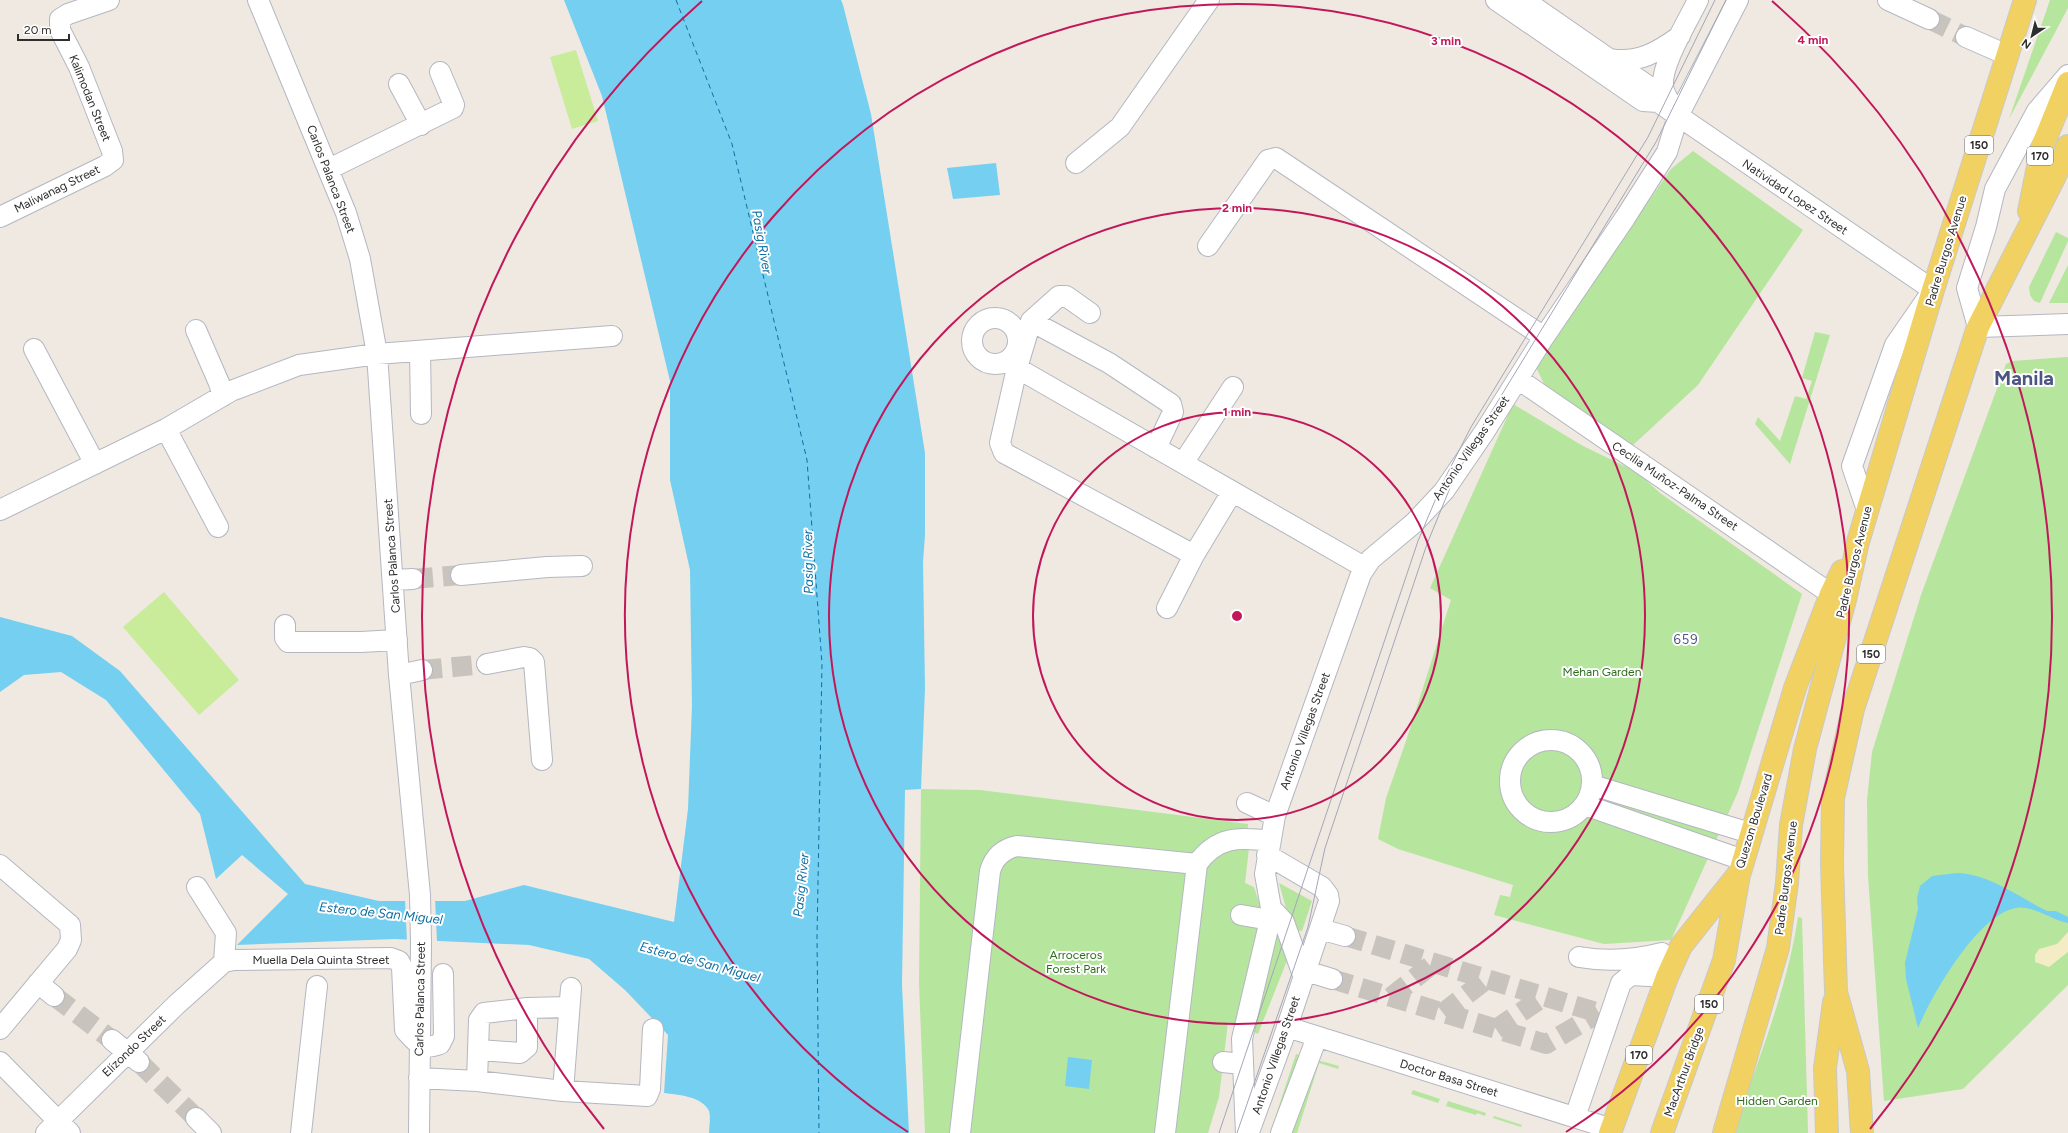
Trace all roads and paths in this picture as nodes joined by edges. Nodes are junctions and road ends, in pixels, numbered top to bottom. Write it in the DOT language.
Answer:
graph roads {
  1 [pos="109,0"];
  2 [pos="258,0"];
  3 [pos="1209,0"];
  4 [pos="1496,0"];
  5 [pos="1524,0"];
  6 [pos="1698,0"];
  7 [pos="1738,0"];
  8 [pos="1888,0"];
  9 [pos="2025,0"];
  10 [pos="1929,19"];
  11 [pos="1681,35"];
  12 [pos="1966,36"];
  13 [pos="2007,55"];
  14 [pos="1610,59"];
  15 [pos="440,72"];
  16 [pos="2068,74"];
  17 [pos="2068,83"];
  18 [pos="399,84"];
  19 [pos="1658,102"];
  20 [pos="1678,116"];
  21 [pos="421,125"];
  22 [pos="2068,146"];
  23 [pos="113,160"];
  24 [pos="2068,161"];
  25 [pos="1076,163"];
  26 [pos="329,169"];
  27 [pos="2054,178"];
  28 [pos="0,217"];
  29 [pos="2024,234"];
  30 [pos="1208,246"];
  31 [pos="1933,290"];
  32 [pos="1090,313"];
  33 [pos="1031,321"];
  34 [pos="2068,324"];
  35 [pos="1978,326"];
  36 [pos="196,330"];
  37 [pos="612,336"];
  38 [pos="1544,337"];
  39 [pos="34,349"];
  40 [pos="420,352"];
  41 [pos="377,354"];
  42 [pos="1017,368"];
  43 [pos="1518,379"];
  44 [pos="1233,387"];
  45 [pos="223,396"];
  46 [pos="421,414"];
  47 [pos="166,430"];
  48 [pos="1156,448"];
  49 [pos="95,464"];
  50 [pos="1183,464"];
  51 [pos="1232,492"];
  52 [pos="0,510"];
  53 [pos="218,527"];
  54 [pos="1858,542"];
  55 [pos="1194,555"];
  56 [pos="582,566"];
  57 [pos="1364,567"];
  58 [pos="461,575"];
  59 [pos="1831,594"];
  60 [pos="1167,608"];
  61 [pos="285,625"];
  62 [pos="397,640"];
  63 [pos="487,664"];
  64 [pos="422,670"];
  65 [pos="399,675"];
  66 [pos="542,760"];
  67 [pos="1592,785"];
  68 [pos="1247,803"];
  69 [pos="1585,805"];
  70 [pos="1275,816"];
  71 [pos="1750,833"];
  72 [pos="1268,848"];
  73 [pos="1197,864"];
  74 [pos="0,865"];
  75 [pos="1741,866"];
  76 [pos="197,887"];
  77 [pos="1270,914"];
  78 [pos="1241,915"];
  79 [pos="1320,929"];
  80 [pos="1345,936"];
  81 [pos="1681,946"];
  82 [pos="1650,956"];
  83 [pos="1579,957"];
  84 [pos="224,962"];
  85 [pos="443,974"];
  86 [pos="1305,974"];
  87 [pos="1667,977"];
  88 [pos="1332,979"];
  89 [pos="38,983"];
  90 [pos="317,986"];
  91 [pos="1836,992"];
  92 [pos="54,996"];
  93 [pos="527,1008"];
  94 [pos="1287,1027"];
  95 [pos="0,1029"];
  96 [pos="653,1029"];
  97 [pos="1317,1037"];
  98 [pos="112,1040"];
  99 [pos="418,1045"];
  100 [pos="479,1050"];
  101 [pos="133,1057"];
  102 [pos="0,1062"];
  103 [pos="419,1078"];
  104 [pos="476,1081"];
  105 [pos="563,1091"];
  106 [pos="1575,1117"];
  107 [pos="58,1129"];
  108 [pos="1611,1131"];
  109 [pos="301,1133"];
  110 [pos="419,1133"];
  111 [pos="960,1133"];
  112 [pos="1165,1133"];
  113 [pos="1248,1133"];
  114 [pos="1281,1133"];
  115 [pos="1662,1133"];
  116 [pos="1724,1133"];
  117 [pos="1827,1133"];
  118 [pos="1862,1133"];
  1 -- 23 [label="street, Kalimodan Street"];
  2 -- 26 [label="street, Carlos Palanca Street"];
  3 -- 25 [label="street"];
  4 -- 19 [label="street, Natividad Lopez Street"];
  5 -- 14 [label="street, Natividad Lopez Street"];
  6 -- 11 [label="street"];
  7 -- 20 [label="street, Antonio Villegas Street"];
  8 -- 10 [label="street"];
  9 -- 13 [label="main road, Padre Burgos Avenue / 150"];
  11 -- 14 [label="street"];
  11 -- 20 [label="street"];
  12 -- 13 [label="street"];
  13 -- 31 [label="main road, Padre Burgos Avenue / 150"];
  14 -- 19 [label="street, Natividad Lopez Street"];
  15 -- 21 [label="street"];
  16 -- 35 [label="street"];
  17 -- 29 [label="main road, 170"];
  18 -- 21 [label="street"];
  19 -- 20 [label="street, Natividad Lopez Street"];
  20 -- 31 [label="street, Natividad Lopez Street"];
  20 -- 38 [label="street, Antonio Villegas Street"];
  21 -- 26 [label="street"];
  22 -- 27 [label="main road, 150"];
  23 -- 28 [label="street, Maliwanag Street"];
  24 -- 27 [label="street"];
  26 -- 41 [label="street, Carlos Palanca Street"];
  27 -- 29 [label="main road, 150"];
  29 -- 35 [label="main road, 150"];
  30 -- 38 [label="street"];
  31 -- 54 [label="main road, Padre Burgos Avenue / 150"];
  32 -- 33 [label="street"];
  33 -- 42 [label="street"];
  33 -- 48 [label="street"];
  34 -- 35 [label="street"];
  35 -- 91 [label="main road, 150"];
  36 -- 45 [label="street"];
  37 -- 40 [label="street"];
  38 -- 43 [label="street, Antonio Villegas Street"];
  39 -- 49 [label="street"];
  40 -- 41 [label="street"];
  40 -- 46 [label="street"];
  41 -- 45 [label="street"];
  41 -- 62 [label="street, Carlos Palanca Street"];
  42 -- 48 [label="street"];
  42 -- 55 [label="street"];
  43 -- 57 [label="street, Antonio Villegas Street"];
  43 -- 59 [label="street, Cecilia Muñoz-Palma Street"];
  44 -- 50 [label="street"];
  45 -- 47 [label="street"];
  47 -- 49 [label="street"];
  47 -- 53 [label="street"];
  48 -- 50 [label="street"];
  49 -- 52 [label="street"];
  50 -- 51 [label="street"];
  51 -- 55 [label="street"];
  51 -- 57 [label="street"];
  54 -- 59 [label="main road, Quezon Boulevard / 150"];
  54 -- 116 [label="main road, Padre Burgos Avenue"];
  55 -- 60 [label="street"];
  56 -- 58 [label="street"];
  57 -- 70 [label="street, Antonio Villegas Street"];
  59 -- 71 [label="main road, Quezon Boulevard / 150"];
  61 -- 62 [label="street"];
  62 -- 65 [label="street, Carlos Palanca Street"];
  63 -- 66 [label="street"];
  64 -- 65 [label="street"];
  65 -- 99 [label="street, Carlos Palanca Street"];
  67 -- 69 [label="street"];
  67 -- 69 [label="street"];
  67 -- 71 [label="street"];
  68 -- 70 [label="street"];
  69 -- 75 [label="street"];
  70 -- 72 [label="street, Antonio Villegas Street"];
  71 -- 75 [label="main road, Quezon Boulevard / 150"];
  72 -- 73 [label="street"];
  72 -- 77 [label="street, Antonio Villegas Street"];
  72 -- 79 [label="street, Antonio Villegas Street"];
  73 -- 111 [label="street"];
  73 -- 112 [label="street"];
  74 -- 89 [label="street"];
  75 -- 81 [label="main road, Quezon Boulevard / 170"];
  75 -- 115 [label="main road, MacArthur Bridge / 150"];
  76 -- 84 [label="street"];
  77 -- 78 [label="street"];
  77 -- 86 [label="street"];
  77 -- 113 [label="street, Antonio Villegas Street"];
  79 -- 80 [label="street"];
  79 -- 86 [label="street, Antonio Villegas Street"];
  81 -- 82 [label="street"];
  81 -- 87 [label="main road, Quezon Boulevard / 170"];
  82 -- 83 [label="street"];
  82 -- 87 [label="street"];
  84 -- 99 [label="street, Muella Dela Quinta Street"];
  84 -- 101 [label="street, Elizondo Street"];
  85 -- 99 [label="street"];
  86 -- 88 [label="street"];
  86 -- 94 [label="street, Antonio Villegas Street"];
  87 -- 106 [label="street"];
  87 -- 108 [label="main road, Quezon Boulevard / 170"];
  89 -- 92 [label="street"];
  89 -- 95 [label="street"];
  90 -- 109 [label="street"];
  91 -- 117 [label="main road, 150"];
  91 -- 118 [label="main road"];
  93 -- 100 [label="street"];
  93 -- 100 [label="street"];
  93 -- 105 [label="street"];
  94 -- 97 [label="street, Doctor Basa Street"];
  94 -- 113 [label="street, Antonio Villegas Street"];
  96 -- 105 [label="street"];
  97 -- 106 [label="street, Doctor Basa Street"];
  97 -- 114 [label="street"];
  98 -- 101 [label="street"];
  99 -- 103 [label="street, Carlos Palanca Street"];
  100 -- 104 [label="street"];
  101 -- 107 [label="street, Elizondo Street"];
  102 -- 107 [label="street"];
  103 -- 104 [label="street"];
  103 -- 110 [label="street, Carlos Palanca Street"];
  104 -- 105 [label="street"];
  106 -- 108 [label="street, Doctor Basa Street"];
}
